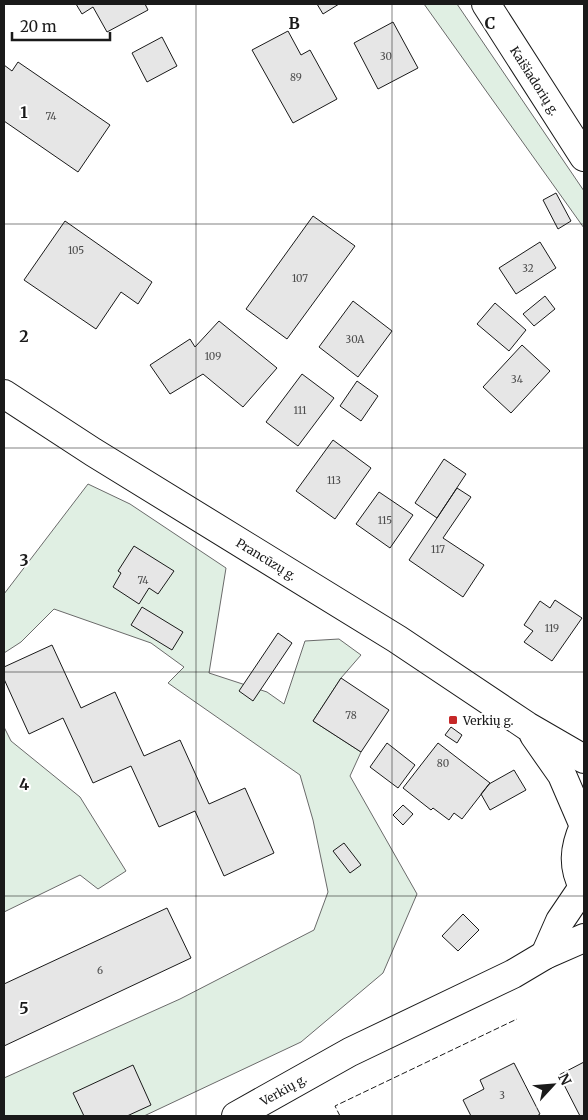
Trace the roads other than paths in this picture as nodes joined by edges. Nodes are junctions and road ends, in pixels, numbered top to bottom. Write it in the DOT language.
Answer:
graph roads {
  1 [pos="486,4"];
  2 [pos="584,157"];
  3 [pos="4,394"];
  4 [pos="527,726"];
  5 [pos="584,759"];
  6 [pos="584,826"];
  7 [pos="584,888"];
  8 [pos="584,938"];
  9 [pos="545,955"];
  10 [pos="236,1116"];
  1 -- 2 [label="street, Kaišiadorių g."];
  3 -- 4 [label="street, Prancūzų g."];
  4 -- 5 [label="street, Prancūzų g."];
  4 -- 6 [label="street, Prancūzų g."];
  6 -- 7 [label="street"];
  7 -- 9 [label="street"];
  8 -- 9 [label="street, Verkių g."];
  9 -- 10 [label="street, Verkių g."];
}
